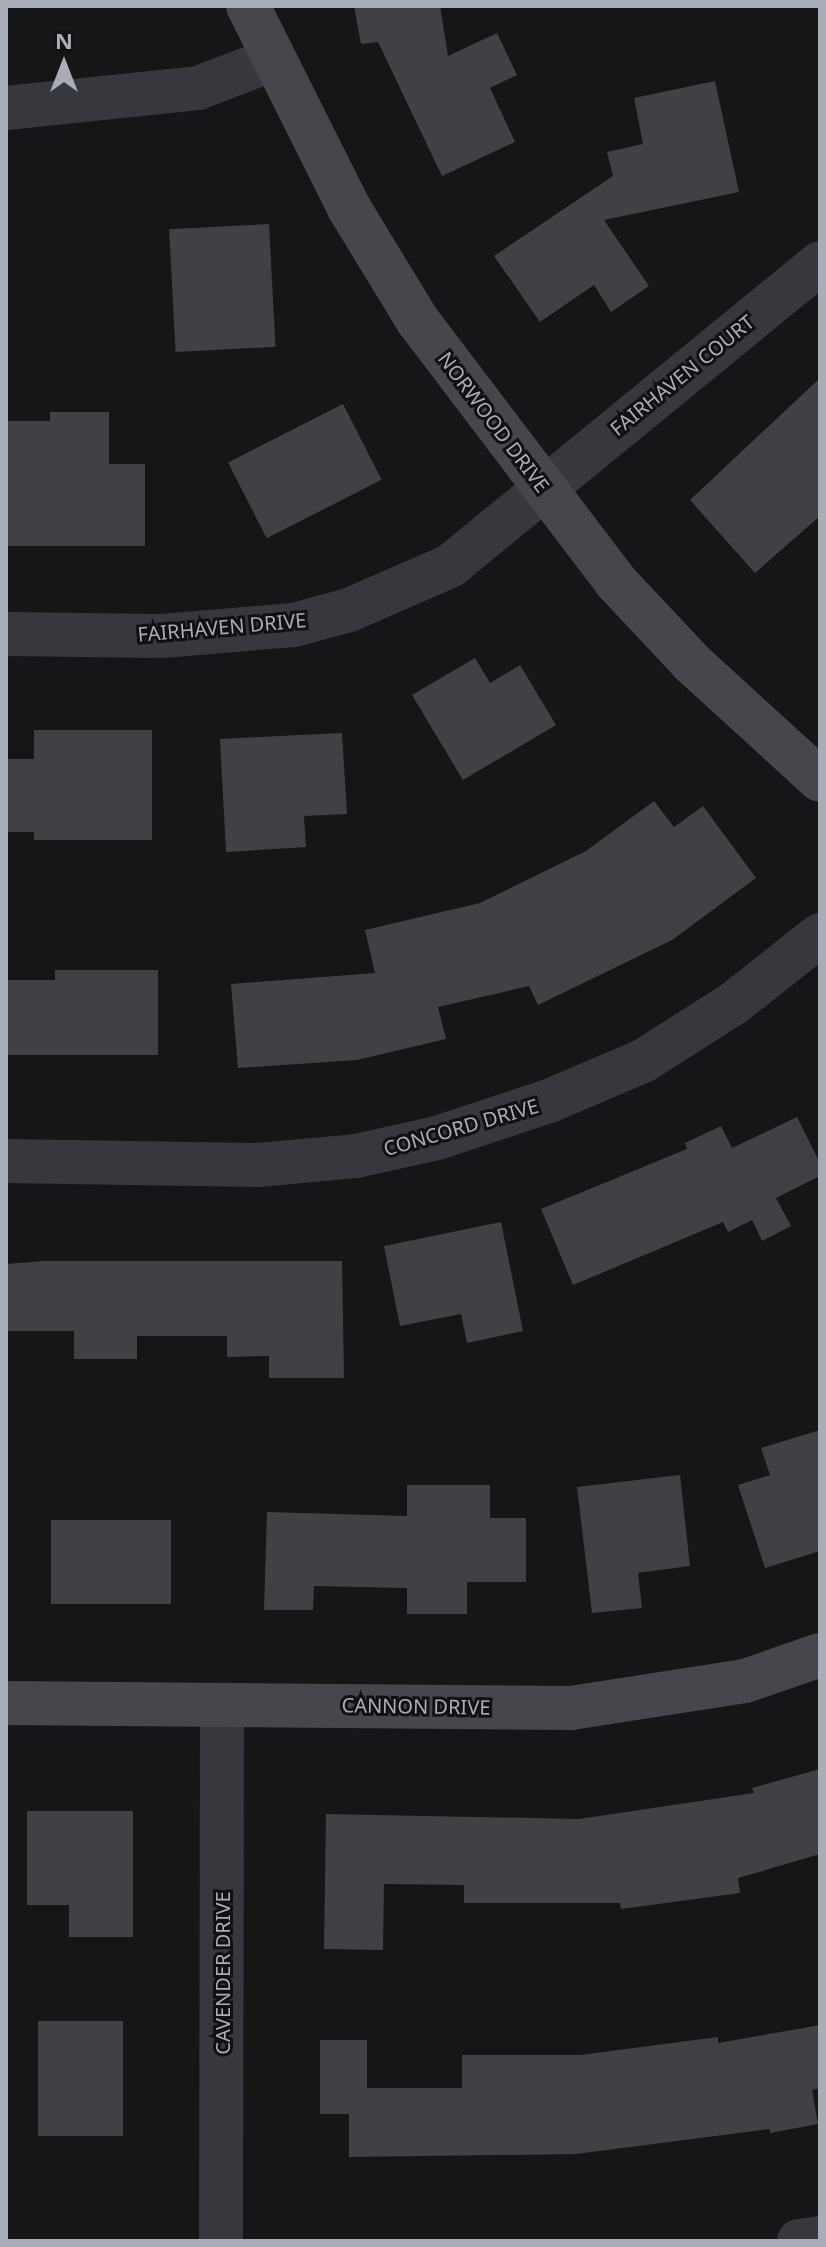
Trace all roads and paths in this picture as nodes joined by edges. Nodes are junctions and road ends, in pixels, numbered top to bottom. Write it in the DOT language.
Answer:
graph roads {
  1 [pos="248,6"];
  2 [pos="271,60"];
  3 [pos="6,108"];
  4 [pos="820,263"];
  5 [pos="543,487"];
  6 [pos="6,634"];
  7 [pos="820,780"];
  8 [pos="820,935"];
  9 [pos="6,1161"];
  10 [pos="820,1655"];
  11 [pos="6,1703"];
  12 [pos="222,1705"];
  13 [pos="820,2238"];
  14 [pos="221,2241"];
  15 [pos="799,2241"];
  1 -- 2 [label="main road, NORWOOD DRIVE"];
  2 -- 3 [label="street"];
  2 -- 5 [label="main road, NORWOOD DRIVE"];
  4 -- 5 [label="street, FAIRHAVEN COURT"];
  5 -- 6 [label="street, FAIRHAVEN DRIVE"];
  5 -- 7 [label="main road, NORWOOD DRIVE"];
  8 -- 9 [label="street, CONCORD DRIVE"];
  10 -- 12 [label="main road, CANNON DRIVE"];
  11 -- 12 [label="main road, CANNON DRIVE"];
  12 -- 14 [label="street, CAVENDER DRIVE"];
  13 -- 15 [label="street"];
}
